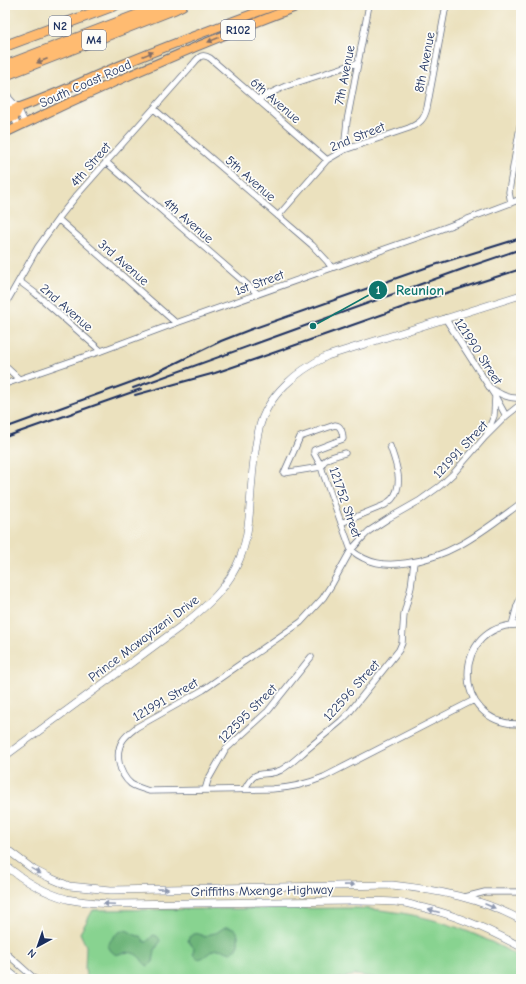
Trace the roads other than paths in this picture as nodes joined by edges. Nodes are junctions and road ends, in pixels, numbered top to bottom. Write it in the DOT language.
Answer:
graph roads {
  1 [pos="115,5"];
  2 [pos="164,5"];
  3 [pos="182,5"];
  4 [pos="277,5"];
  5 [pos="301,5"];
  6 [pos="369,5"];
  7 [pos="446,5"];
  8 [pos="5,46"];
  9 [pos="210,58"];
  10 [pos="357,63"];
  11 [pos="5,66"];
  12 [pos="5,75"];
  13 [pos="7,93"];
  14 [pos="258,99"];
  15 [pos="154,108"];
  16 [pos="11,113"];
  17 [pos="521,121"];
  18 [pos="420,122"];
  19 [pos="21,125"];
  20 [pos="5,133"];
  21 [pos="344,150"];
  22 [pos="327,160"];
  23 [pos="106,162"];
  24 [pos="521,199"];
  25 [pos="511,203"];
  26 [pos="278,216"];
  27 [pos="58,219"];
  28 [pos="332,268"];
  29 [pos="19,281"];
  30 [pos="258,294"];
  31 [pos="521,295"];
  32 [pos="5,305"];
  33 [pos="445,318"];
  34 [pos="176,323"];
  35 [pos="101,351"];
  36 [pos="5,366"];
  37 [pos="19,379"];
  38 [pos="5,384"];
  39 [pos="488,385"];
  40 [pos="495,396"];
  41 [pos="521,398"];
  42 [pos="521,404"];
  43 [pos="506,416"];
  44 [pos="485,437"];
  45 [pos="390,446"];
  46 [pos="345,453"];
  47 [pos="321,467"];
  48 [pos="521,503"];
  49 [pos="341,523"];
  50 [pos="352,550"];
  51 [pos="414,562"];
  52 [pos="521,596"];
  53 [pos="512,625"];
  54 [pos="521,625"];
  55 [pos="312,657"];
  56 [pos="474,700"];
  57 [pos="521,724"];
  58 [pos="5,756"];
  59 [pos="244,789"];
  60 [pos="205,790"];
  61 [pos="5,848"];
  62 [pos="5,865"];
  63 [pos="521,892"];
  64 [pos="464,898"];
  65 [pos="521,920"];
  66 [pos="521,947"];
  67 [pos="5,954"];
  68 [pos="5,968"];
  69 [pos="20,979"];
  70 [pos="35,979"];
  1 -- 8 [label="highway, N2"];
  2 -- 11 [label="highway, N2"];
  3 -- 12 [label="highway, M4, one-way"];
  16 -- 4 [label="main road, South Coast Road / R102, one-way"];
  5 -- 19 [label="main road, South Coast Road / R102, one-way"];
  6 -- 10 [label="street, 7th Avenue"];
  7 -- 18 [label="street, 8th Avenue"];
  9 -- 14 [label="street, 6th Avenue"];
  9 -- 15 [label="street, 4th Street"];
  10 -- 14 [label="street"];
  10 -- 21 [label="street, 7th Avenue"];
  13 -- 16 [label="street"];
  14 -- 22 [label="street, 6th Avenue"];
  15 -- 23 [label="street, 4th Street"];
  15 -- 26 [label="street, 5th Avenue"];
  16 -- 19 [label="street"];
  16 -- 19 [label="street"];
  17 -- 25 [label="street"];
  18 -- 21 [label="street, 2nd Street"];
  19 -- 20 [label="main road, South Coast Road / R102"];
  21 -- 22 [label="street, 2nd Street"];
  22 -- 26 [label="street, 2nd Street"];
  23 -- 27 [label="street, 4th Street"];
  23 -- 30 [label="street, 4th Avenue"];
  24 -- 25 [label="street, 1st Street"];
  25 -- 28 [label="street, 1st Street"];
  26 -- 28 [label="street, 5th Avenue"];
  27 -- 29 [label="street, 4th Street"];
  27 -- 34 [label="street, 3rd Avenue"];
  28 -- 30 [label="street, 1st Street"];
  29 -- 32 [label="street, 4th Street"];
  29 -- 35 [label="street, 2nd Avenue"];
  30 -- 34 [label="street, 1st Street"];
  31 -- 33 [label="street, Prince Mcwayizeni Drive"];
  33 -- 39 [label="street, 121990 Street"];
  33 -- 58 [label="street, Prince Mcwayizeni Drive"];
  34 -- 35 [label="street, 1st Street"];
  35 -- 37 [label="street, 1st Street"];
  36 -- 37 [label="street"];
  37 -- 38 [label="street, 1st Street"];
  39 -- 40 [label="street, 121990 Street"];
  39 -- 41 [label="street"];
  40 -- 43 [label="street, 121990 Street"];
  40 -- 44 [label="street"];
  42 -- 43 [label="street, 121991 Street"];
  43 -- 44 [label="street, 121991 Street"];
  44 -- 50 [label="street, 121991 Street"];
  45 -- 49 [label="street"];
  46 -- 47 [label="street, 121752 Street"];
  47 -- 47 [label="street"];
  47 -- 49 [label="street, 121752 Street"];
  48 -- 51 [label="street"];
  49 -- 50 [label="street, 121752 Street"];
  50 -- 51 [label="street"];
  50 -- 60 [label="street, 121991 Street"];
  51 -- 59 [label="street, 122596 Street"];
  52 -- 53 [label="street"];
  53 -- 54 [label="street"];
  53 -- 56 [label="street"];
  55 -- 60 [label="street, 122595 Street"];
  56 -- 57 [label="street"];
  56 -- 59 [label="street, 121991 Street"];
  59 -- 60 [label="street, 121991 Street"];
  61 -- 64 [label="street, Griffiths Mxenge Highway, one-way"];
  66 -- 62 [label="street, Griffiths Mxenge Highway, one-way"];
  63 -- 64 [label="street"];
  64 -- 65 [label="street, Griffiths Mxenge Highway, one-way"];
  67 -- 70 [label="street"];
  68 -- 69 [label="street"];
}
